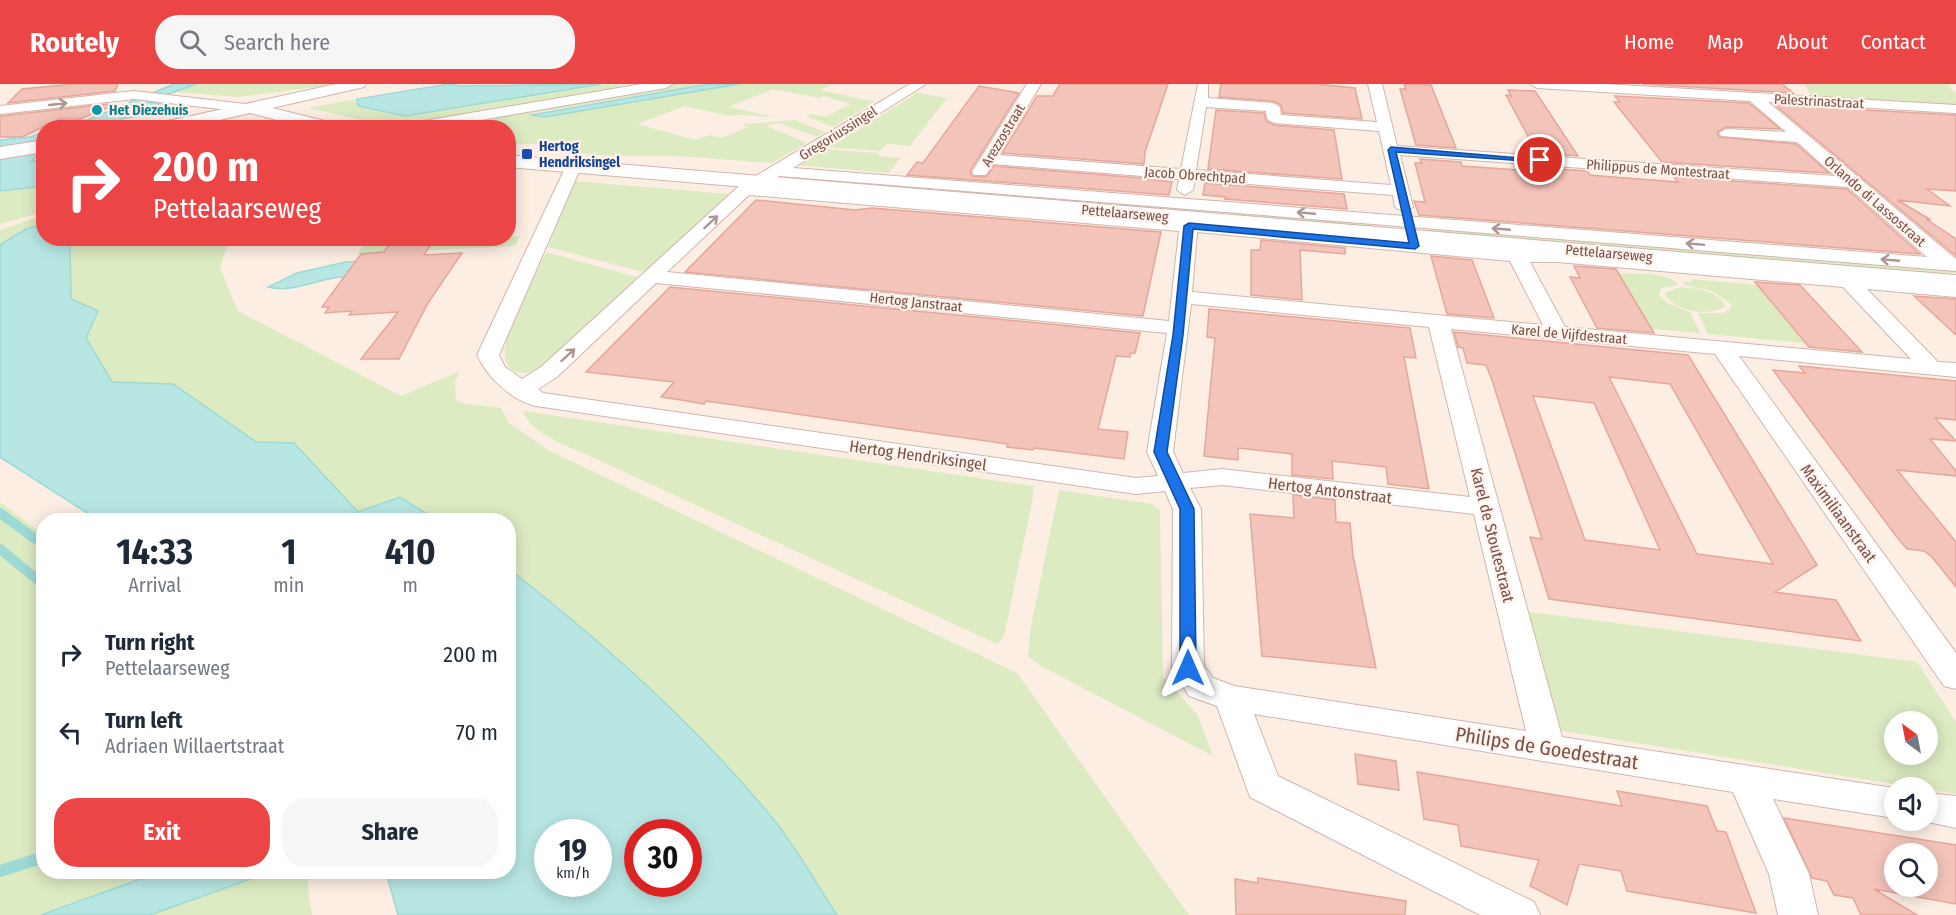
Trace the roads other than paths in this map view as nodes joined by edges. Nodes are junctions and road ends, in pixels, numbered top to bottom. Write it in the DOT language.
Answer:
graph roads {
  1 [pos="358,84"];
  2 [pos="666,84"];
  3 [pos="919,84"];
  4 [pos="1034,84"];
  5 [pos="1204,84"];
  6 [pos="1375,84"];
  7 [pos="1537,84"];
  8 [pos="138,92"];
  9 [pos="1754,97"];
  10 [pos="1200,102"];
  11 [pos="245,108"];
  12 [pos="1956,109"];
  13 [pos="0,110"];
  14 [pos="193,120"];
  15 [pos="297,120"];
  16 [pos="453,120"];
  17 [pos="1386,127"];
  18 [pos="1726,133"];
  19 [pos="1802,138"];
  20 [pos="36,147"];
  21 [pos="1391,150"];
  22 [pos="0,153"];
  23 [pos="988,159"];
  24 [pos="516,162"];
  25 [pos="573,167"];
  26 [pos="1188,174"];
  27 [pos="759,181"];
  28 [pos="1853,182"];
  29 [pos="972,186"];
  30 [pos="1401,191"];
  31 [pos="1184,203"];
  32 [pos="1189,226"];
  33 [pos="1412,235"];
  34 [pos="1517,256"];
  35 [pos="1953,271"];
  36 [pos="653,277"];
  37 [pos="1848,281"];
  38 [pos="1956,291"];
  39 [pos="1182,297"];
  40 [pos="1438,321"];
  41 [pos="1179,328"];
  42 [pos="1558,333"];
  43 [pos="1722,348"];
  44 [pos="1932,368"];
  45 [pos="1956,370"];
  46 [pos="521,390"];
  47 [pos="1174,482"];
  48 [pos="1486,507"];
  49 [pos="1956,677"];
  50 [pos="1216,693"];
  51 [pos="1548,748"];
  52 [pos="1745,779"];
  53 [pos="1884,801"];
  54 [pos="1938,809"];
  55 [pos="1956,812"];
  56 [pos="1520,915"];
  57 [pos="1798,915"];
  1 -- 11 [label="street"];
  2 -- 16 [label="street"];
  3 -- 27 [label="street, Gregoriussingel"];
  4 -- 23 [label="street, Arezzostraat"];
  5 -- 10 [label="street"];
  6 -- 17 [label="street"];
  7 -- 9 [label="street, Palestrinastraat"];
  8 -- 11 [label="street"];
  13 -- 8 [label="street, one-way"];
  9 -- 12 [label="street, Palestrinastraat"];
  9 -- 19 [label="street, Orlando di Lassostraat"];
  10 -- 17 [label="street"];
  10 -- 26 [label="street"];
  11 -- 14 [label="street"];
  11 -- 15 [label="street"];
  17 -- 21 [label="street"];
  18 -- 19 [label="street"];
  19 -- 28 [label="street, Orlando di Lassostraat"];
  20 -- 22 [label="street"];
  21 -- 28 [label="street, Philippus de Montestraat"];
  21 -- 30 [label="street"];
  23 -- 26 [label="street, Jacob Obrechtpad"];
  23 -- 29 [label="street, Arezzostraat"];
  24 -- 25 [label="street, Pettelaarseweg"];
  25 -- 27 [label="street, Pettelaarseweg"];
  25 -- 46 [label="street, Hertog Hendriksingel"];
  26 -- 30 [label="street, Jacob Obrechtpad"];
  26 -- 31 [label="street"];
  27 -- 29 [label="street, Pettelaarseweg"];
  27 -- 32 [label="street, Pettelaarseweg"];
  27 -- 33 [label="street, Pettelaarseweg"];
  36 -- 27 [label="street, one-way"];
  28 -- 35 [label="street, Orlando di Lassostraat"];
  29 -- 31 [label="street, Pettelaarseweg"];
  30 -- 33 [label="street"];
  33 -- 31 [label="street, Pettelaarseweg, one-way"];
  32 -- 33 [label="street, Pettelaarseweg"];
  32 -- 39 [label="street"];
  33 -- 34 [label="street, Pettelaarseweg"];
  33 -- 35 [label="street, Pettelaarseweg"];
  34 -- 37 [label="street, Pettelaarseweg"];
  34 -- 42 [label="street"];
  36 -- 41 [label="street, Hertog Janstraat"];
  46 -- 36 [label="street, one-way"];
  37 -- 38 [label="street, Pettelaarseweg"];
  37 -- 44 [label="street"];
  39 -- 40 [label="street, Karel de Vijfdestraat"];
  39 -- 41 [label="street"];
  40 -- 42 [label="street, Karel de Vijfdestraat"];
  40 -- 48 [label="street, Karel de Stoutestraat"];
  41 -- 47 [label="street"];
  42 -- 43 [label="street, Karel de Vijfdestraat"];
  43 -- 44 [label="street, Karel de Vijfdestraat"];
  43 -- 49 [label="street, Maximiliaanstraat"];
  44 -- 45 [label="street, Karel de Vijfdestraat"];
  46 -- 47 [label="street, Hertog Hendriksingel"];
  47 -- 48 [label="street, Hertog Antonstraat"];
  47 -- 50 [label="street"];
  48 -- 51 [label="street, Karel de Stoutestraat"];
  50 -- 51 [label="street, Philips de Goedestraat"];
  50 -- 56 [label="street"];
  51 -- 52 [label="street, Philips de Goedestraat"];
  52 -- 53 [label="street, Philips de Goedestraat"];
  52 -- 57 [label="street"];
  54 -- 55 [label="street"];
}
